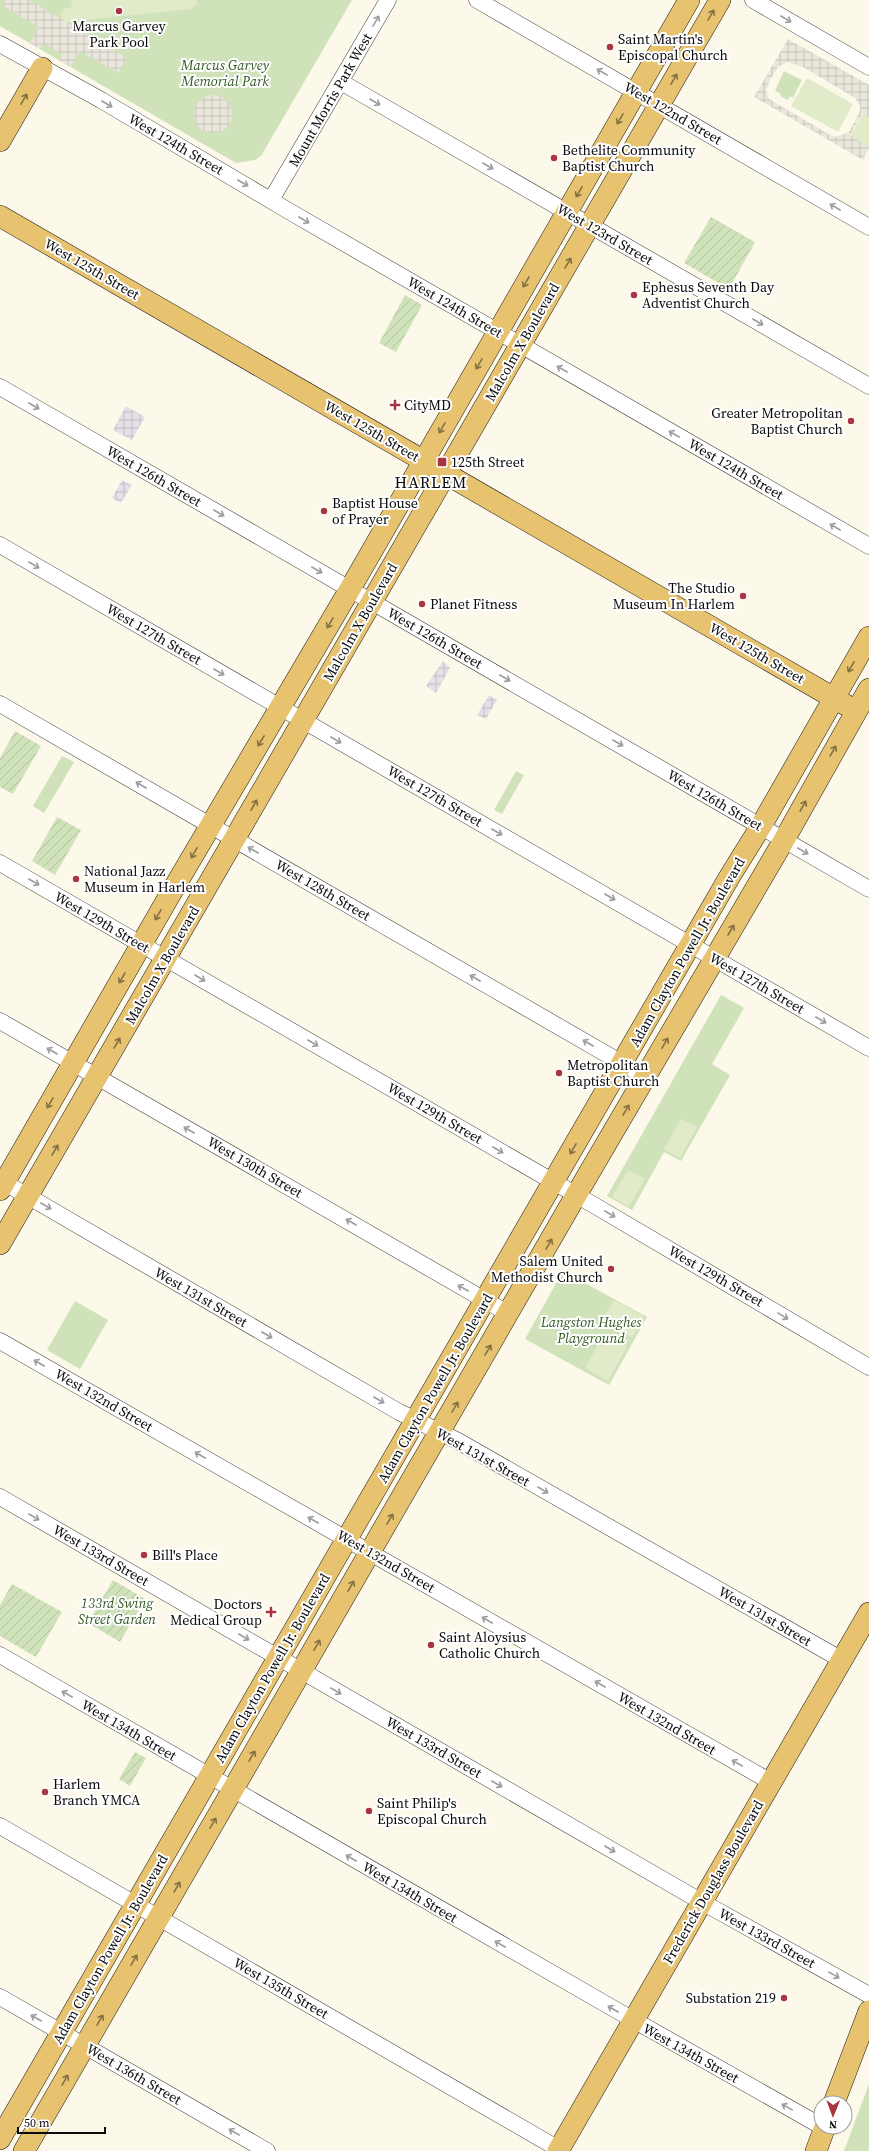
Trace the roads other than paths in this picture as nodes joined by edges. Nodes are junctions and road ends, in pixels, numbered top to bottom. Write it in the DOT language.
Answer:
graph roads {
  1 [pos="388,0"];
  2 [pos="477,0"];
  3 [pos="689,0"];
  4 [pos="720,0"];
  5 [pos="753,0"];
  6 [pos="0,44"];
  7 [pos="869,67"];
  8 [pos="42,68"];
  9 [pos="341,82"];
  10 [pos="636,92"];
  11 [pos="659,104"];
  12 [pos="0,141"];
  13 [pos="271,200"];
  14 [pos="567,212"];
  15 [pos="0,216"];
  16 [pos="590,225"];
  17 [pos="869,227"];
  18 [pos="498,332"];
  19 [pos="520,344"];
  20 [pos="869,386"];
  21 [pos="0,387"];
  22 [pos="423,461"];
  23 [pos="446,474"];
  24 [pos="0,545"];
  25 [pos="869,546"];
  26 [pos="350,589"];
  27 [pos="372,601"];
  28 [pos="869,637"];
  29 [pos="869,689"];
  30 [pos="834,698"];
  31 [pos="0,704"];
  32 [pos="280,707"];
  33 [pos="863,714"];
  34 [pos="302,720"];
  35 [pos="210,825"];
  36 [pos="761,826"];
  37 [pos="234,839"];
  38 [pos="784,840"];
  39 [pos="0,863"];
  40 [pos="869,889"];
  41 [pos="142,944"];
  42 [pos="691,944"];
  43 [pos="714,958"];
  44 [pos="166,959"];
  45 [pos="0,1021"];
  46 [pos="869,1048"];
  47 [pos="73,1063"];
  48 [pos="623,1063"];
  49 [pos="97,1076"];
  50 [pos="646,1076"];
  51 [pos="554,1182"];
  52 [pos="2,1184"];
  53 [pos="577,1195"];
  54 [pos="28,1196"];
  55 [pos="0,1244"];
  56 [pos="485,1301"];
  57 [pos="509,1314"];
  58 [pos="0,1341"];
  59 [pos="869,1366"];
  60 [pos="416,1420"];
  61 [pos="440,1432"];
  62 [pos="0,1497"];
  63 [pos="347,1539"];
  64 [pos="370,1552"];
  65 [pos="869,1613"];
  66 [pos="0,1655"];
  67 [pos="279,1658"];
  68 [pos="842,1660"];
  69 [pos="302,1671"];
  70 [pos="210,1776"];
  71 [pos="771,1782"];
  72 [pos="232,1790"];
  73 [pos="0,1826"];
  74 [pos="702,1902"];
  75 [pos="136,1904"];
  76 [pos="159,1918"];
  77 [pos="869,1995"];
  78 [pos="0,1997"];
  79 [pos="869,2011"];
  80 [pos="633,2020"];
  81 [pos="62,2033"];
  82 [pos="85,2046"];
  83 [pos="837,2095"];
  84 [pos="813,2121"];
  85 [pos="821,2135"];
  86 [pos="0,2139"];
  87 [pos="560,2150"];
  88 [pos="24,2151"];
  89 [pos="267,2151"];
  90 [pos="816,2151"];
  9 -- 1 [label="street, Mount Morris Park West, one-way"];
  10 -- 2 [label="street, West 122nd Street, one-way"];
  3 -- 10 [label="main road, Malcolm X Boulevard"];
  11 -- 4 [label="main road, Malcolm X Boulevard, one-way"];
  5 -- 7 [label="street, one-way"];
  6 -- 8 [label="street, West 124th Street"];
  12 -- 8 [label="main road, one-way"];
  8 -- 13 [label="street, West 124th Street, one-way"];
  9 -- 13 [label="street, Mount Morris Park West"];
  9 -- 14 [label="street, West 123rd Street, one-way"];
  10 -- 11 [label="street, West 122nd Street"];
  10 -- 14 [label="main road, Malcolm X Boulevard, one-way"];
  11 -- 16 [label="main road, Malcolm X Boulevard"];
  17 -- 11 [label="street, West 122nd Street, one-way"];
  13 -- 18 [label="street, West 124th Street, one-way"];
  14 -- 16 [label="street, West 123rd Street"];
  14 -- 18 [label="main road, Malcolm X Boulevard, one-way"];
  15 -- 22 [label="main road, West 125th Street"];
  19 -- 16 [label="main road, Malcolm X Boulevard, one-way"];
  16 -- 20 [label="street, West 123rd Street, one-way"];
  18 -- 19 [label="street, West 124th Street"];
  18 -- 22 [label="main road, Malcolm X Boulevard, one-way"];
  19 -- 23 [label="main road, Malcolm X Boulevard"];
  25 -- 19 [label="street, West 124th Street, one-way"];
  21 -- 26 [label="street, West 126th Street, one-way"];
  22 -- 23 [label="main road, West 125th Street"];
  22 -- 26 [label="main road, Malcolm X Boulevard"];
  23 -- 27 [label="main road, Malcolm X Boulevard"];
  23 -- 30 [label="main road, West 125th Street"];
  24 -- 32 [label="street, West 127th Street, one-way"];
  26 -- 27 [label="street, West 126th Street"];
  26 -- 32 [label="main road, Malcolm X Boulevard, one-way"];
  27 -- 34 [label="main road, Malcolm X Boulevard"];
  27 -- 36 [label="street, West 126th Street, one-way"];
  28 -- 30 [label="main road, Adam Clayton Powell Jr. Boulevard, one-way"];
  29 -- 33 [label="main road, Adam Clayton Powell Jr. Boulevard"];
  30 -- 33 [label="main road, West 125th Street"];
  30 -- 36 [label="main road, Adam Clayton Powell Jr. Boulevard"];
  35 -- 31 [label="street, West 128th Street, one-way"];
  32 -- 34 [label="street, West 127th Street"];
  32 -- 35 [label="main road, Malcolm X Boulevard, one-way"];
  38 -- 33 [label="main road, Adam Clayton Powell Jr. Boulevard, one-way"];
  37 -- 34 [label="main road, Malcolm X Boulevard, one-way"];
  34 -- 42 [label="street, West 127th Street, one-way"];
  35 -- 37 [label="street, West 128th Street"];
  35 -- 41 [label="main road, Malcolm X Boulevard, one-way"];
  36 -- 38 [label="street, West 126th Street"];
  36 -- 42 [label="main road, Adam Clayton Powell Jr. Boulevard"];
  37 -- 44 [label="main road, Malcolm X Boulevard"];
  48 -- 37 [label="street, West 128th Street, one-way"];
  38 -- 40 [label="street, West 126th Street, one-way"];
  43 -- 38 [label="main road, Adam Clayton Powell Jr. Boulevard, one-way"];
  39 -- 41 [label="street, West 129th Street, one-way"];
  41 -- 44 [label="street, West 129th Street"];
  41 -- 47 [label="main road, Malcolm X Boulevard, one-way"];
  42 -- 43 [label="street, West 127th Street"];
  42 -- 48 [label="main road, Adam Clayton Powell Jr. Boulevard"];
  43 -- 46 [label="street, West 127th Street, one-way"];
  50 -- 43 [label="main road, Adam Clayton Powell Jr. Boulevard, one-way"];
  49 -- 44 [label="main road, Malcolm X Boulevard, one-way"];
  44 -- 51 [label="street, West 129th Street, one-way"];
  47 -- 45 [label="street, West 130th Street, one-way"];
  47 -- 49 [label="street, West 130th Street"];
  47 -- 52 [label="main road, Malcolm X Boulevard, one-way"];
  48 -- 50 [label="street, West 128th Street"];
  48 -- 51 [label="main road, Adam Clayton Powell Jr. Boulevard, one-way"];
  54 -- 49 [label="main road, Malcolm X Boulevard, one-way"];
  56 -- 49 [label="street, West 130th Street, one-way"];
  53 -- 50 [label="main road, Adam Clayton Powell Jr. Boulevard, one-way"];
  51 -- 53 [label="street, West 129th Street"];
  51 -- 56 [label="main road, Adam Clayton Powell Jr. Boulevard"];
  52 -- 54 [label="street, West 131st Street"];
  57 -- 53 [label="main road, Adam Clayton Powell Jr. Boulevard, one-way"];
  53 -- 59 [label="street, West 129th Street, one-way"];
  54 -- 55 [label="main road, Malcolm X Boulevard"];
  54 -- 60 [label="street, West 131st Street, one-way"];
  56 -- 57 [label="street, West 130th Street"];
  56 -- 60 [label="main road, Adam Clayton Powell Jr. Boulevard"];
  61 -- 57 [label="main road, Adam Clayton Powell Jr. Boulevard, one-way"];
  63 -- 58 [label="street, West 132nd Street, one-way"];
  60 -- 61 [label="street, West 131st Street"];
  60 -- 63 [label="main road, Adam Clayton Powell Jr. Boulevard"];
  64 -- 61 [label="main road, Adam Clayton Powell Jr. Boulevard, one-way"];
  61 -- 68 [label="street, West 131st Street, one-way"];
  62 -- 67 [label="street, West 133rd Street, one-way"];
  63 -- 64 [label="street, West 132nd Street"];
  63 -- 67 [label="main road, Adam Clayton Powell Jr. Boulevard"];
  69 -- 64 [label="main road, Adam Clayton Powell Jr. Boulevard, one-way"];
  71 -- 64 [label="street, West 132nd Street, one-way"];
  65 -- 68 [label="main road, Frederick Douglass Boulevard"];
  70 -- 66 [label="street, West 134th Street, one-way"];
  67 -- 69 [label="street, West 133rd Street"];
  67 -- 70 [label="main road, Adam Clayton Powell Jr. Boulevard"];
  68 -- 71 [label="main road, Frederick Douglass Boulevard"];
  72 -- 69 [label="main road, Adam Clayton Powell Jr. Boulevard, one-way"];
  69 -- 74 [label="street, West 133rd Street, one-way"];
  70 -- 72 [label="street, West 134th Street"];
  70 -- 75 [label="main road, Adam Clayton Powell Jr. Boulevard"];
  71 -- 74 [label="main road, Frederick Douglass Boulevard"];
  76 -- 72 [label="main road, Adam Clayton Powell Jr. Boulevard, one-way"];
  80 -- 72 [label="street, West 134th Street, one-way"];
  73 -- 75 [label="street, West 135th Street"];
  74 -- 77 [label="street, West 133rd Street, one-way"];
  74 -- 80 [label="main road, Frederick Douglass Boulevard"];
  75 -- 76 [label="street, West 135th Street"];
  75 -- 81 [label="main road, Adam Clayton Powell Jr. Boulevard"];
  82 -- 76 [label="main road, Adam Clayton Powell Jr. Boulevard, one-way"];
  76 -- 87 [label="street, West 135th Street"];
  81 -- 78 [label="street, West 136th Street, one-way"];
  79 -- 83 [label="main road"];
  84 -- 80 [label="street, West 134th Street, one-way"];
  80 -- 87 [label="main road, Frederick Douglass Boulevard"];
  81 -- 82 [label="street, West 136th Street"];
  81 -- 86 [label="main road, Adam Clayton Powell Jr. Boulevard"];
  88 -- 82 [label="main road, Adam Clayton Powell Jr. Boulevard, one-way"];
  89 -- 82 [label="street, West 136th Street, one-way"];
  85 -- 90 [label="main road"];
}
